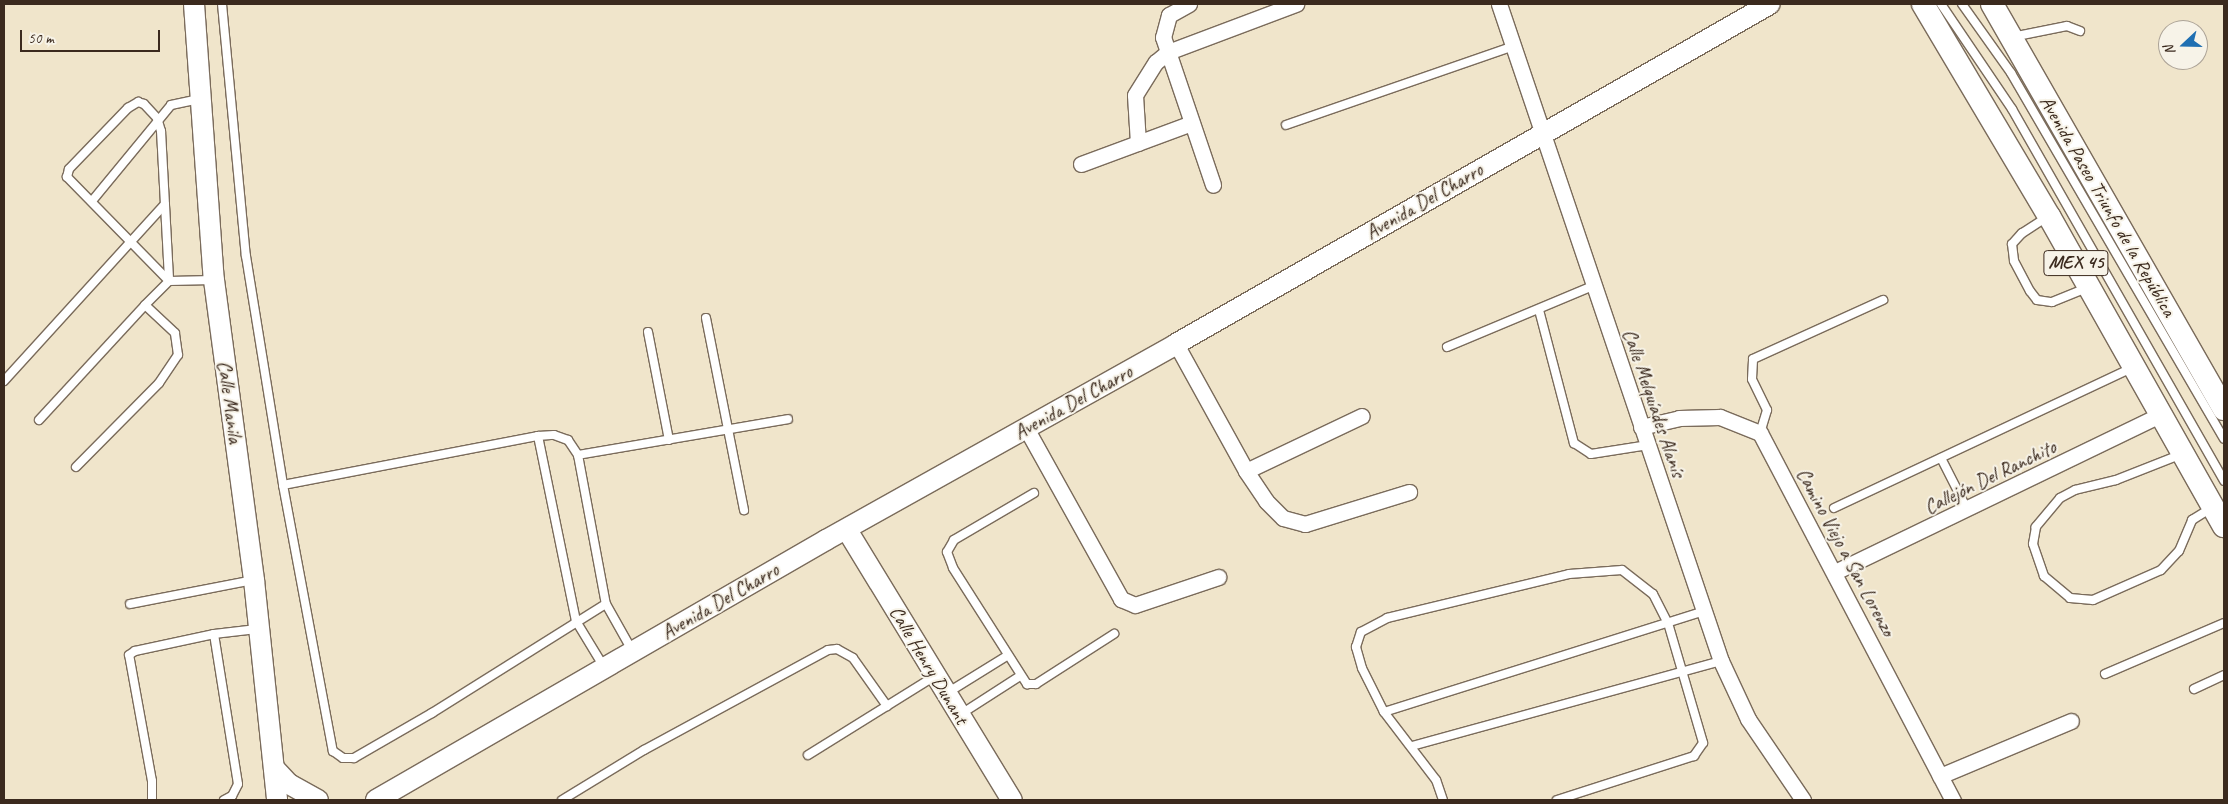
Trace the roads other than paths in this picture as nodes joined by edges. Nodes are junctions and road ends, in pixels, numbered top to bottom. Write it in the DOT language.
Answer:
graph roads {
  1 [pos="194,4"];
  2 [pos="222,4"];
  3 [pos="1189,4"];
  4 [pos="1296,4"];
  5 [pos="1499,4"];
  6 [pos="1770,4"];
  7 [pos="1923,4"];
  8 [pos="1941,4"];
  9 [pos="1962,4"];
  10 [pos="1992,4"];
  11 [pos="2080,30"];
  12 [pos="2011,37"];
  13 [pos="1514,46"];
  14 [pos="1168,52"];
  15 [pos="200,99"];
  16 [pos="157,118"];
  17 [pos="1192,123"];
  18 [pos="1286,125"];
  19 [pos="1544,133"];
  20 [pos="1138,143"];
  21 [pos="1081,164"];
  22 [pos="1213,185"];
  23 [pos="92,201"];
  24 [pos="165,204"];
  25 [pos="2049,216"];
  26 [pos="132,240"];
  27 [pos="214,280"];
  28 [pos="169,281"];
  29 [pos="1593,286"];
  30 [pos="2089,287"];
  31 [pos="1883,300"];
  32 [pos="145,305"];
  33 [pos="1539,310"];
  34 [pos="706,318"];
  35 [pos="648,332"];
  36 [pos="1176,344"];
  37 [pos="1447,347"];
  38 [pos="2135,366"];
  39 [pos="4,381"];
  40 [pos="2218,385"];
  41 [pos="2224,409"];
  42 [pos="2162,414"];
  43 [pos="1362,416"];
  44 [pos="788,419"];
  45 [pos="39,420"];
  46 [pos="1641,427"];
  47 [pos="1026,428"];
  48 [pos="729,430"];
  49 [pos="1760,434"];
  50 [pos="538,436"];
  51 [pos="2224,439"];
  52 [pos="669,440"];
  53 [pos="1648,445"];
  54 [pos="2184,453"];
  55 [pos="578,455"];
  56 [pos="1941,458"];
  57 [pos="76,467"];
  58 [pos="1246,471"];
  59 [pos="2224,481"];
  60 [pos="282,485"];
  61 [pos="1034,492"];
  62 [pos="1409,492"];
  63 [pos="2214,506"];
  64 [pos="1834,508"];
  65 [pos="744,510"];
  66 [pos="1968,511"];
  67 [pos="2224,526"];
  68 [pos="847,530"];
  69 [pos="1835,572"];
  70 [pos="1218,577"];
  71 [pos="254,580"];
  72 [pos="130,604"];
  73 [pos="606,604"];
  74 [pos="1704,610"];
  75 [pos="576,621"];
  76 [pos="1668,623"];
  77 [pos="2224,623"];
  78 [pos="259,628"];
  79 [pos="214,634"];
  80 [pos="1114,634"];
  81 [pos="633,652"];
  82 [pos="1007,656"];
  83 [pos="1721,661"];
  84 [pos="605,668"];
  85 [pos="1684,672"];
  86 [pos="2105,674"];
  87 [pos="2224,675"];
  88 [pos="935,676"];
  89 [pos="1020,676"];
  90 [pos="2194,689"];
  91 [pos="946,694"];
  92 [pos="887,706"];
  93 [pos="1384,712"];
  94 [pos="960,715"];
  95 [pos="2071,721"];
  96 [pos="1412,746"];
  97 [pos="808,755"];
  98 [pos="274,768"];
  99 [pos="1940,776"];
  100 [pos="1567,799"];
  101 [pos="152,800"];
  102 [pos="224,800"];
  103 [pos="276,800"];
  104 [pos="318,800"];
  105 [pos="376,800"];
  106 [pos="562,800"];
  107 [pos="1012,800"];
  108 [pos="1443,800"];
  109 [pos="1557,800"];
  110 [pos="1803,800"];
  111 [pos="1953,800"];
  1 -- 15 [label="street, Calle Manila"];
  2 -- 60 [label="lane"];
  3 -- 14 [label="street"];
  4 -- 14 [label="street"];
  5 -- 13 [label="street, Calle Melquíades Alanís"];
  6 -- 19 [label="street, Avenida Del Charro"];
  7 -- 25 [label="main road, MEX 45"];
  8 -- 59 [label="lane"];
  9 -- 51 [label="lane"];
  10 -- 12 [label="main road, Avenida Paseo Triunfo de la República / MEX 45"];
  11 -- 12 [label="lane"];
  12 -- 40 [label="main road, Avenida Paseo Triunfo de la República / MEX 45"];
  13 -- 18 [label="lane"];
  13 -- 19 [label="street, Calle Melquíades Alanís"];
  14 -- 17 [label="street"];
  14 -- 20 [label="street"];
  15 -- 16 [label="lane"];
  15 -- 27 [label="street, Calle Manila"];
  16 -- 23 [label="lane"];
  16 -- 23 [label="lane"];
  16 -- 24 [label="lane"];
  17 -- 20 [label="street"];
  17 -- 22 [label="street"];
  19 -- 29 [label="street, Calle Melquíades Alanís"];
  19 -- 36 [label="street, Avenida Del Charro"];
  20 -- 21 [label="street"];
  23 -- 26 [label="lane"];
  24 -- 26 [label="lane"];
  24 -- 28 [label="lane"];
  25 -- 30 [label="main road, MEX 45"];
  25 -- 30 [label="lane"];
  26 -- 28 [label="lane"];
  26 -- 39 [label="lane"];
  27 -- 28 [label="lane"];
  27 -- 71 [label="street, Calle Manila"];
  28 -- 32 [label="lane"];
  29 -- 33 [label="lane"];
  29 -- 46 [label="street, Calle Melquíades Alanís"];
  30 -- 38 [label="main road, MEX 45"];
  31 -- 49 [label="lane"];
  32 -- 45 [label="lane"];
  32 -- 57 [label="lane"];
  33 -- 37 [label="lane"];
  33 -- 53 [label="lane"];
  34 -- 48 [label="lane"];
  35 -- 52 [label="lane"];
  36 -- 47 [label="street, Avenida Del Charro"];
  36 -- 58 [label="street"];
  38 -- 42 [label="main road, MEX 45"];
  38 -- 56 [label="lane"];
  40 -- 41 [label="main road, Avenida Paseo Triunfo de la República / MEX 45"];
  42 -- 54 [label="main road, MEX 45"];
  42 -- 66 [label="street, Callejón Del Ranchito"];
  43 -- 58 [label="street"];
  44 -- 48 [label="lane"];
  46 -- 49 [label="street"];
  46 -- 53 [label="street, Calle Melquíades Alanís"];
  47 -- 68 [label="street, Avenida Del Charro"];
  47 -- 70 [label="street"];
  48 -- 52 [label="lane"];
  48 -- 65 [label="lane"];
  49 -- 69 [label="street, Camino Viejo a San Lorenzo"];
  50 -- 55 [label="lane"];
  50 -- 60 [label="lane"];
  50 -- 75 [label="lane"];
  52 -- 55 [label="lane"];
  53 -- 74 [label="street, Calle Melquíades Alanís"];
  54 -- 63 [label="main road, MEX 45"];
  54 -- 63 [label="lane"];
  55 -- 73 [label="lane"];
  56 -- 64 [label="lane"];
  56 -- 66 [label="lane"];
  58 -- 62 [label="street"];
  60 -- 75 [label="lane"];
  61 -- 82 [label="lane"];
  63 -- 67 [label="main road, MEX 45"];
  66 -- 69 [label="street, Callejón Del Ranchito"];
  68 -- 81 [label="street, Avenida Del Charro"];
  68 -- 88 [label="street, Calle Henry Dunant"];
  69 -- 99 [label="street, Camino Viejo a San Lorenzo"];
  71 -- 72 [label="lane"];
  71 -- 78 [label="street, Calle Manila"];
  73 -- 75 [label="lane"];
  73 -- 81 [label="lane"];
  74 -- 76 [label="lane"];
  74 -- 83 [label="street, Calle Melquíades Alanís"];
  75 -- 84 [label="lane"];
  76 -- 85 [label="lane"];
  76 -- 93 [label="lane"];
  76 -- 93 [label="lane"];
  77 -- 86 [label="lane"];
  78 -- 79 [label="lane"];
  78 -- 98 [label="street, Calle Manila"];
  79 -- 101 [label="lane"];
  79 -- 102 [label="lane"];
  80 -- 89 [label="lane"];
  81 -- 84 [label="street, Avenida Del Charro"];
  82 -- 89 [label="lane"];
  82 -- 91 [label="lane"];
  83 -- 85 [label="lane"];
  83 -- 110 [label="street, Calle Melquíades Alanís"];
  84 -- 105 [label="street, Avenida Del Charro"];
  85 -- 96 [label="lane"];
  85 -- 100 [label="lane"];
  87 -- 90 [label="lane"];
  88 -- 91 [label="street, Calle Henry Dunant"];
  88 -- 92 [label="lane"];
  89 -- 94 [label="lane"];
  91 -- 94 [label="street, Calle Henry Dunant"];
  92 -- 97 [label="lane"];
  92 -- 106 [label="lane"];
  93 -- 96 [label="lane"];
  94 -- 107 [label="street, Calle Henry Dunant"];
  95 -- 99 [label="street"];
  96 -- 108 [label="lane"];
  98 -- 103 [label="street, Calle Manila"];
  98 -- 104 [label="street"];
  99 -- 111 [label="street, Camino Viejo a San Lorenzo"];
  100 -- 109 [label="lane"];
}
